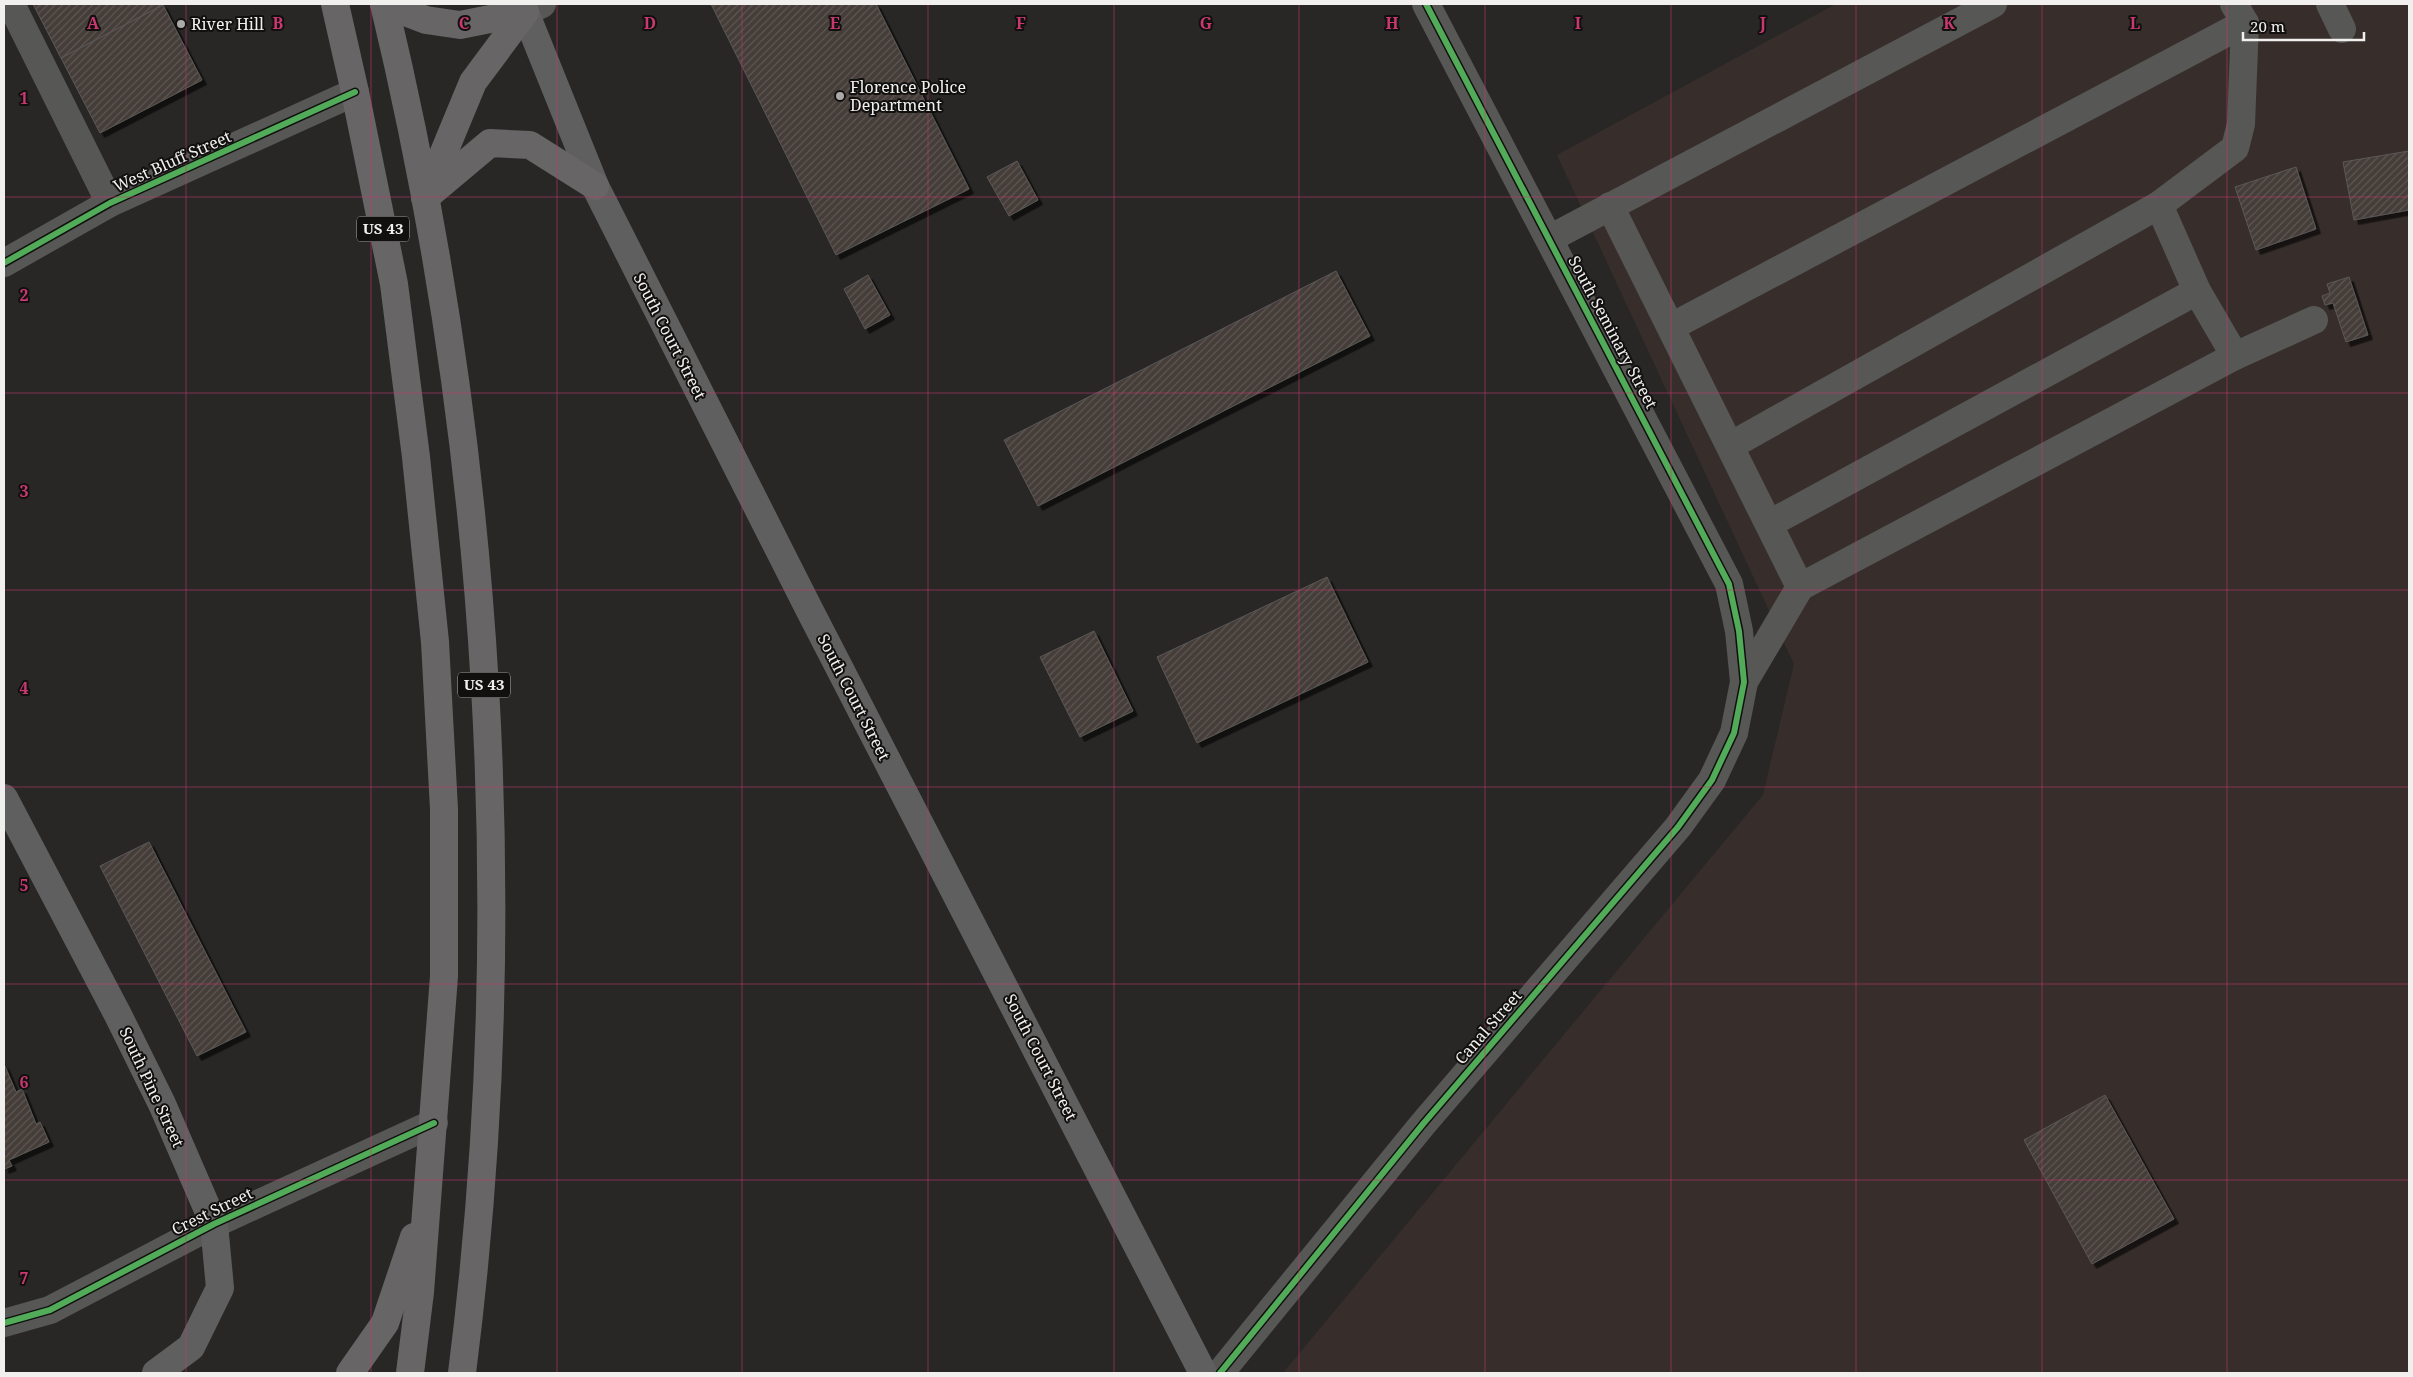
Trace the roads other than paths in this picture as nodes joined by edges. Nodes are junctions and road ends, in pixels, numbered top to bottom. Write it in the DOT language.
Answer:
graph roads {
  1 [pos="11,4"];
  2 [pos="335,4"];
  3 [pos="384,4"];
  4 [pos="1426,4"];
  5 [pos="1993,4"];
  6 [pos="2330,4"];
  7 [pos="534,8"];
  8 [pos="2240,14"];
  9 [pos="2342,29"];
  10 [pos="355,92"];
  11 [pos="595,186"];
  12 [pos="425,198"];
  13 [pos="110,203"];
  14 [pos="2159,205"];
  15 [pos="1610,206"];
  16 [pos="1549,239"];
  17 [pos="4,263"];
  18 [pos="2197,291"];
  19 [pos="2314,320"];
  20 [pos="1670,327"];
  21 [pos="2235,356"];
  22 [pos="1730,446"];
  23 [pos="1769,524"];
  24 [pos="1800,587"];
  25 [pos="1744,682"];
  26 [pos="4,798"];
  27 [pos="434,1123"];
  28 [pos="428,1198"];
  29 [pos="214,1224"];
  30 [pos="4,1323"];
  31 [pos="156,1373"];
  32 [pos="350,1373"];
  33 [pos="410,1373"];
  34 [pos="462,1373"];
  35 [pos="1203,1373"];
  36 [pos="1220,1373"];
  1 -- 13 [label="street"];
  2 -- 10 [label="highway, US 43"];
  3 -- 7 [label="highway"];
  3 -- 12 [label="highway, US 43"];
  4 -- 16 [label="street, South Seminary Street"];
  5 -- 15 [label="street"];
  6 -- 9 [label="street"];
  7 -- 11 [label="main road, South Court Street"];
  7 -- 12 [label="highway"];
  8 -- 14 [label="street"];
  8 -- 20 [label="street"];
  10 -- 13 [label="street, West Bluff Street"];
  10 -- 27 [label="highway, US 43"];
  11 -- 12 [label="highway"];
  11 -- 35 [label="main road, South Court Street"];
  12 -- 34 [label="highway, US 43"];
  13 -- 17 [label="street, West Bluff Street"];
  14 -- 18 [label="street"];
  14 -- 22 [label="street"];
  15 -- 16 [label="street"];
  15 -- 20 [label="street"];
  16 -- 25 [label="street, South Seminary Street"];
  18 -- 21 [label="street"];
  18 -- 23 [label="street"];
  19 -- 21 [label="street"];
  20 -- 22 [label="street"];
  21 -- 24 [label="street"];
  22 -- 23 [label="street"];
  23 -- 24 [label="street"];
  24 -- 25 [label="street"];
  25 -- 36 [label="street, Canal Street"];
  26 -- 29 [label="main road, South Pine Street"];
  27 -- 28 [label="highway, US 43"];
  27 -- 29 [label="street, Crest Street"];
  28 -- 32 [label="highway"];
  28 -- 33 [label="highway, US 43"];
  29 -- 30 [label="street, Crest Street"];
  29 -- 31 [label="main road, South Pine Street"];
}
